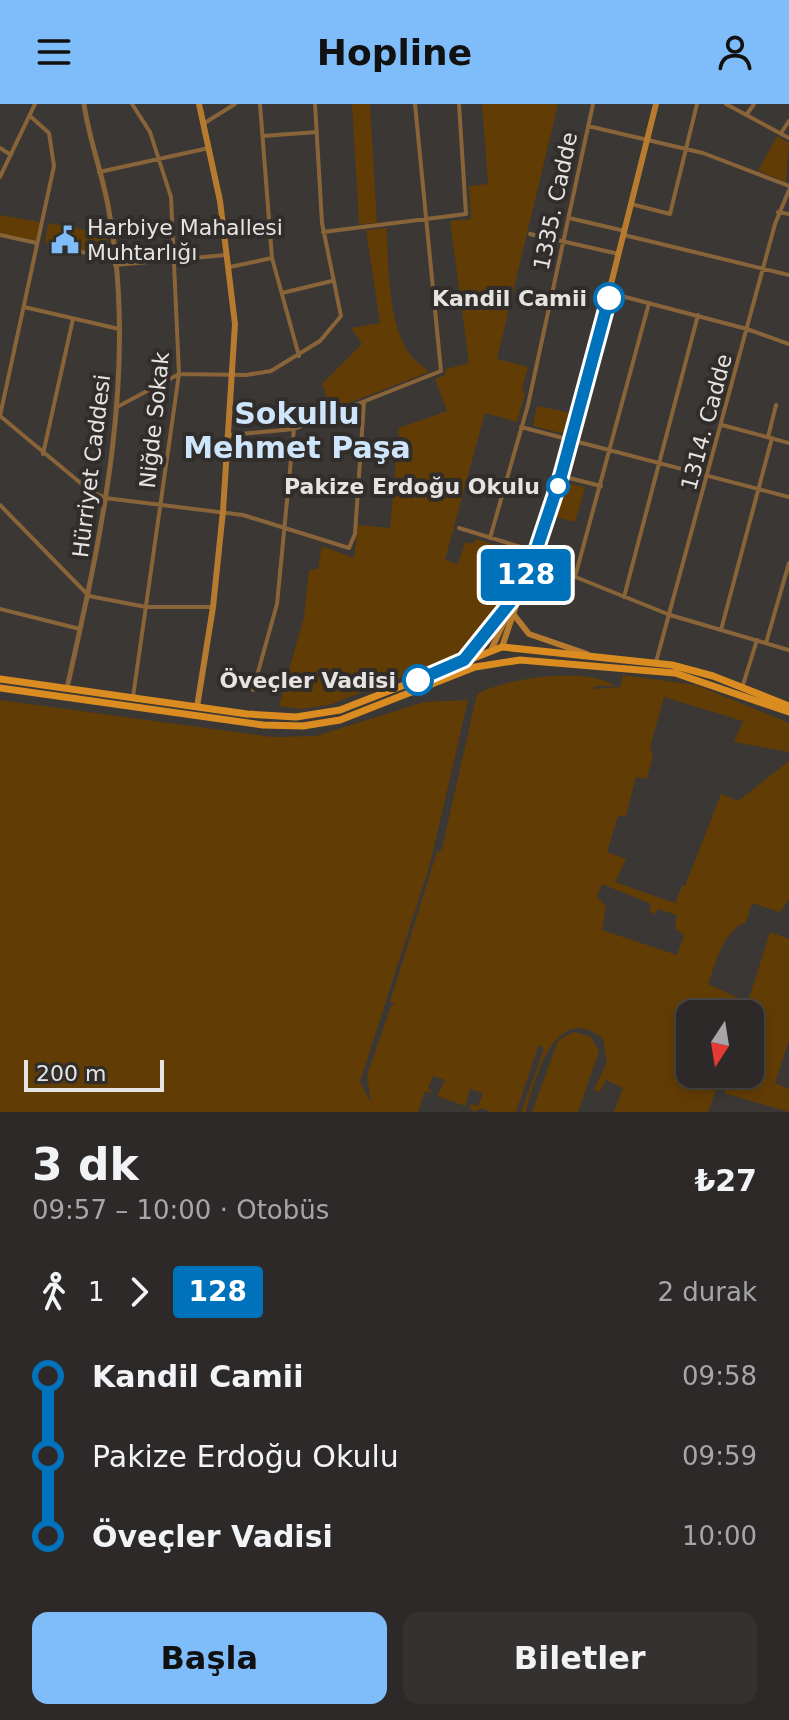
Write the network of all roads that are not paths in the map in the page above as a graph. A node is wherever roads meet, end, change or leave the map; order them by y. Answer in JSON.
{"nodes":[{"id":1,"x":35,"y":104,"type":"edge"},
{"id":2,"x":84,"y":104,"type":"edge"},
{"id":3,"x":132,"y":104,"type":"edge"},
{"id":4,"x":199,"y":104,"type":"edge"},
{"id":5,"x":235,"y":104,"type":"edge"},
{"id":6,"x":260,"y":104,"type":"edge"},
{"id":7,"x":315,"y":104,"type":"edge"},
{"id":8,"x":415,"y":104,"type":"edge"},
{"id":9,"x":459,"y":104,"type":"edge"},
{"id":10,"x":593,"y":104,"type":"edge"},
{"id":11,"x":656,"y":104,"type":"edge"},
{"id":12,"x":697,"y":104,"type":"edge"},
{"id":13,"x":726,"y":104,"type":"edge"},
{"id":14,"x":754,"y":104,"type":"edge"},
{"id":15,"x":747,"y":114,"type":"junction"},
{"id":16,"x":30,"y":116,"type":"junction"},
{"id":17,"x":789,"y":121,"type":"edge"},
{"id":18,"x":203,"y":124,"type":"junction"},
{"id":19,"x":588,"y":126,"type":"junction"},
{"id":20,"x":317,"y":132,"type":"junction"},
{"id":21,"x":781,"y":133,"type":"junction"},
{"id":22,"x":262,"y":136,"type":"junction"},
{"id":23,"x":647,"y":138,"type":"junction"},
{"id":24,"x":789,"y":138,"type":"edge"},
{"id":25,"x":0,"y":148,"type":"edge"},
{"id":26,"x":209,"y":148,"type":"junction"},
{"id":27,"x":686,"y":149,"type":"junction"},
{"id":28,"x":11,"y":155,"type":"junction"},
{"id":29,"x":160,"y":158,"type":"junction"},
{"id":30,"x":99,"y":172,"type":"junction"},
{"id":31,"x":0,"y":177,"type":"edge"},
{"id":32,"x":789,"y":188,"type":"edge"},
{"id":33,"x":631,"y":204,"type":"junction"},
{"id":34,"x":778,"y":212,"type":"junction"},
{"id":35,"x":789,"y":214,"type":"edge"},
{"id":36,"x":569,"y":218,"type":"junction"},
{"id":37,"x":424,"y":220,"type":"junction"},
{"id":38,"x":323,"y":232,"type":"junction"},
{"id":39,"x":625,"y":233,"type":"junction"},
{"id":40,"x":530,"y":234,"type":"dead end"},
{"id":41,"x":0,"y":235,"type":"edge"},
{"id":42,"x":563,"y":242,"type":"junction"},
{"id":43,"x":37,"y":243,"type":"junction"},
{"id":44,"x":61,"y":248,"type":"dead end"},
{"id":45,"x":228,"y":254,"type":"junction"},
{"id":46,"x":619,"y":254,"type":"junction"},
{"id":47,"x":272,"y":258,"type":"junction"},
{"id":48,"x":176,"y":260,"type":"junction"},
{"id":49,"x":114,"y":262,"type":"junction"},
{"id":50,"x":230,"y":267,"type":"junction"},
{"id":51,"x":763,"y":269,"type":"junction"},
{"id":52,"x":789,"y":275,"type":"edge"},
{"id":53,"x":332,"y":281,"type":"junction"},
{"id":54,"x":282,"y":293,"type":"junction"},
{"id":55,"x":610,"y":293,"type":"junction"},
{"id":56,"x":649,"y":303,"type":"junction"},
{"id":57,"x":24,"y":307,"type":"junction"},
{"id":58,"x":698,"y":315,"type":"junction"},
{"id":59,"x":73,"y":319,"type":"junction"},
{"id":60,"x":119,"y":329,"type":"junction"},
{"id":61,"x":747,"y":329,"type":"junction"},
{"id":62,"x":789,"y":344,"type":"edge"},
{"id":63,"x":299,"y":356,"type":"junction"},
{"id":64,"x":179,"y":374,"type":"junction"},
{"id":65,"x":232,"y":375,"type":"junction"},
{"id":66,"x":364,"y":402,"type":"junction"},
{"id":67,"x":776,"y":405,"type":"dead end"},
{"id":68,"x":117,"y":407,"type":"junction"},
{"id":69,"x":0,"y":416,"type":"edge"},
{"id":70,"x":722,"y":425,"type":"junction"},
{"id":71,"x":521,"y":427,"type":"junction"},
{"id":72,"x":294,"y":429,"type":"junction"},
{"id":73,"x":228,"y":435,"type":"junction"},
{"id":74,"x":770,"y":438,"type":"junction"},
{"id":75,"x":572,"y":440,"type":"junction"},
{"id":76,"x":789,"y":443,"type":"edge"},
{"id":77,"x":611,"y":450,"type":"junction"},
{"id":78,"x":43,"y":454,"type":"junction"},
{"id":79,"x":659,"y":462,"type":"junction"},
{"id":80,"x":708,"y":475,"type":"junction"},
{"id":81,"x":561,"y":476,"type":"junction"},
{"id":82,"x":601,"y":486,"type":"junction"},
{"id":83,"x":759,"y":489,"type":"junction"},
{"id":84,"x":789,"y":497,"type":"edge"},
{"id":85,"x":105,"y":498,"type":"junction"},
{"id":86,"x":0,"y":505,"type":"edge"},
{"id":87,"x":161,"y":505,"type":"junction"},
{"id":88,"x":223,"y":511,"type":"junction"},
{"id":89,"x":284,"y":525,"type":"junction"},
{"id":90,"x":459,"y":528,"type":"dead end"},
{"id":91,"x":490,"y":538,"type":"junction"},
{"id":92,"x":536,"y":552,"type":"junction"},
{"id":93,"x":533,"y":560,"type":"junction"},
{"id":94,"x":789,"y":563,"type":"edge"},
{"id":95,"x":575,"y":577,"type":"junction"},
{"id":96,"x":517,"y":594,"type":"junction"},
{"id":97,"x":89,"y":596,"type":"junction"},
{"id":98,"x":624,"y":597,"type":"junction"},
{"id":99,"x":146,"y":607,"type":"junction"},
{"id":100,"x":213,"y":607,"type":"junction"},
{"id":101,"x":0,"y":609,"type":"edge"},
{"id":102,"x":514,"y":615,"type":"junction"},
{"id":103,"x":670,"y":615,"type":"junction"},
{"id":104,"x":80,"y":629,"type":"junction"},
{"id":105,"x":721,"y":630,"type":"junction"},
{"id":106,"x":757,"y":640,"type":"junction"},
{"id":107,"x":766,"y":643,"type":"junction"},
{"id":108,"x":502,"y":647,"type":"junction"},
{"id":109,"x":492,"y":648,"type":"junction"},
{"id":110,"x":789,"y":650,"type":"edge"},
{"id":111,"x":595,"y":656,"type":"junction"},
{"id":112,"x":464,"y":660,"type":"junction"},
{"id":113,"x":503,"y":661,"type":"junction"},
{"id":114,"x":492,"y":662,"type":"junction"},
{"id":115,"x":656,"y":662,"type":"junction"},
{"id":116,"x":0,"y":679,"type":"edge"},
{"id":117,"x":0,"y":688,"type":"edge"},
{"id":118,"x":67,"y":688,"type":"junction"},
{"id":119,"x":742,"y":688,"type":"junction"},
{"id":120,"x":253,"y":690,"type":"dead end"},
{"id":121,"x":133,"y":698,"type":"junction"},
{"id":122,"x":771,"y":703,"type":"junction"},
{"id":123,"x":789,"y":710,"type":"edge"},
{"id":124,"x":196,"y":711,"type":"junction"}],
"edges":[{"from":1,"to":16,"type":"street"},
{"from":2,"to":30,"type":"street","name":"Hürriyet Caddesi"},
{"from":3,"to":29,"type":"street","name":"Niğde Sokak"},
{"from":4,"to":18,"type":"main road"},
{"from":5,"to":18,"type":"street"},
{"from":6,"to":22,"type":"street"},
{"from":7,"to":20,"type":"street"},
{"from":8,"to":37,"type":"street"},
{"from":9,"to":37,"type":"street"},
{"from":10,"to":19,"type":"street","name":"1335. Cadde"},
{"from":11,"to":23,"type":"main road"},
{"from":12,"to":27,"type":"street"},
{"from":13,"to":15,"type":"street"},
{"from":14,"to":15,"type":"street"},
{"from":15,"to":21,"type":"street"},
{"from":16,"to":28,"type":"street"},
{"from":16,"to":43,"type":"street"},
{"from":17,"to":21,"type":"street"},
{"from":18,"to":26,"type":"main road"},
{"from":19,"to":23,"type":"street"},
{"from":19,"to":36,"type":"street","name":"1335. Cadde"},
{"from":20,"to":22,"type":"street"},
{"from":20,"to":38,"type":"street"},
{"from":21,"to":24,"type":"street"},
{"from":22,"to":47,"type":"street"},
{"from":23,"to":27,"type":"street"},
{"from":23,"to":33,"type":"main road"},
{"from":25,"to":28,"type":"street"},
{"from":26,"to":29,"type":"street"},
{"from":26,"to":45,"type":"main road"},
{"from":27,"to":32,"type":"street"},
{"from":27,"to":33,"type":"street"},
{"from":28,"to":31,"type":"street"},
{"from":29,"to":30,"type":"street"},
{"from":29,"to":48,"type":"street","name":"Niğde Sokak"},
{"from":30,"to":49,"type":"street","name":"Hürriyet Caddesi"},
{"from":32,"to":34,"type":"street","name":"1314. Cadde"},
{"from":33,"to":39,"type":"main road"},
{"from":34,"to":35,"type":"street"},
{"from":34,"to":51,"type":"street","name":"1314. Cadde"},
{"from":36,"to":39,"type":"street"},
{"from":36,"to":42,"type":"street","name":"1335. Cadde"},
{"from":37,"to":38,"type":"street"},
{"from":37,"to":66,"type":"street"},
{"from":38,"to":53,"type":"street"},
{"from":39,"to":46,"type":"main road"},
{"from":39,"to":51,"type":"street"},
{"from":40,"to":42,"type":"street"},
{"from":41,"to":43,"type":"street"},
{"from":42,"to":46,"type":"street"},
{"from":42,"to":71,"type":"street","name":"1335. Cadde"},
{"from":43,"to":57,"type":"street"},
{"from":44,"to":49,"type":"street"},
{"from":45,"to":48,"type":"street"},
{"from":45,"to":50,"type":"main road"},
{"from":46,"to":55,"type":"main road"},
{"from":47,"to":50,"type":"street"},
{"from":47,"to":54,"type":"street"},
{"from":48,"to":49,"type":"street"},
{"from":48,"to":64,"type":"street","name":"Niğde Sokak"},
{"from":49,"to":60,"type":"street","name":"Hürriyet Caddesi"},
{"from":50,"to":65,"type":"main road"},
{"from":51,"to":52,"type":"street"},
{"from":51,"to":61,"type":"street","name":"1314. Cadde"},
{"from":53,"to":54,"type":"street"},
{"from":53,"to":63,"type":"street"},
{"from":54,"to":63,"type":"street"},
{"from":55,"to":56,"type":"street"},
{"from":55,"to":75,"type":"main road"},
{"from":56,"to":58,"type":"street"},
{"from":56,"to":77,"type":"street"},
{"from":57,"to":59,"type":"street"},
{"from":57,"to":69,"type":"street"},
{"from":58,"to":61,"type":"street"},
{"from":58,"to":79,"type":"street"},
{"from":59,"to":60,"type":"street"},
{"from":59,"to":78,"type":"street"},
{"from":60,"to":68,"type":"street","name":"Hürriyet Caddesi"},
{"from":61,"to":62,"type":"street"},
{"from":61,"to":70,"type":"street","name":"1314. Cadde"},
{"from":63,"to":65,"type":"street"},
{"from":64,"to":65,"type":"street"},
{"from":64,"to":68,"type":"street"},
{"from":64,"to":87,"type":"street","name":"Niğde Sokak"},
{"from":65,"to":73,"type":"main road"},
{"from":66,"to":72,"type":"street"},
{"from":66,"to":89,"type":"street"},
{"from":67,"to":74,"type":"street"},
{"from":68,"to":85,"type":"street","name":"Hürriyet Caddesi"},
{"from":69,"to":78,"type":"street"},
{"from":70,"to":74,"type":"street"},
{"from":70,"to":80,"type":"street","name":"1314. Cadde"},
{"from":71,"to":75,"type":"street"},
{"from":71,"to":91,"type":"street","name":"1335. Cadde"},
{"from":72,"to":73,"type":"street"},
{"from":72,"to":89,"type":"street"},
{"from":73,"to":88,"type":"main road"},
{"from":74,"to":76,"type":"street"},
{"from":74,"to":83,"type":"street"},
{"from":75,"to":77,"type":"street"},
{"from":75,"to":81,"type":"main road"},
{"from":77,"to":79,"type":"street"},
{"from":77,"to":82,"type":"street"},
{"from":78,"to":85,"type":"street"},
{"from":79,"to":80,"type":"street"},
{"from":79,"to":98,"type":"street"},
{"from":80,"to":83,"type":"street"},
{"from":80,"to":103,"type":"street","name":"1314. Cadde"},
{"from":81,"to":82,"type":"street"},
{"from":81,"to":92,"type":"main road"},
{"from":82,"to":95,"type":"street"},
{"from":83,"to":84,"type":"street"},
{"from":83,"to":105,"type":"street"},
{"from":85,"to":87,"type":"street"},
{"from":85,"to":97,"type":"street","name":"Hürriyet Caddesi"},
{"from":86,"to":97,"type":"street"},
{"from":87,"to":88,"type":"street"},
{"from":87,"to":99,"type":"street","name":"Niğde Sokak"},
{"from":88,"to":89,"type":"street"},
{"from":88,"to":100,"type":"main road"},
{"from":89,"to":120,"type":"street"},
{"from":90,"to":91,"type":"street"},
{"from":91,"to":92,"type":"street"},
{"from":92,"to":93,"type":"main road"},
{"from":93,"to":95,"type":"street"},
{"from":93,"to":96,"type":"main road"},
{"from":93,"to":102,"type":"main road"},
{"from":94,"to":107,"type":"street"},
{"from":95,"to":98,"type":"street"},
{"from":96,"to":109,"type":"main road"},
{"from":96,"to":112,"type":"main road"},
{"from":97,"to":99,"type":"street"},
{"from":97,"to":104,"type":"street","name":"Hürriyet Caddesi"},
{"from":98,"to":103,"type":"street"},
{"from":99,"to":100,"type":"street"},
{"from":99,"to":121,"type":"street","name":"Niğde Sokak"},
{"from":100,"to":124,"type":"main road"},
{"from":101,"to":104,"type":"street"},
{"from":102,"to":108,"type":"main road"},
{"from":102,"to":111,"type":"main road"},
{"from":103,"to":105,"type":"street"},
{"from":103,"to":115,"type":"street","name":"1314. Cadde"},
{"from":104,"to":118,"type":"street","name":"Hürriyet Caddesi"},
{"from":105,"to":106,"type":"street"},
{"from":106,"to":107,"type":"street"},
{"from":106,"to":119,"type":"street"},
{"from":107,"to":110,"type":"street"},
{"from":108,"to":109,"type":"main road"},
{"from":108,"to":111,"type":"main road"},
{"from":108,"to":113,"type":"main road"},
{"from":109,"to":112,"type":"main road"},
{"from":109,"to":114,"type":"main road"},
{"from":111,"to":115,"type":"main road"},
{"from":112,"to":124,"type":"main road"},
{"from":113,"to":114,"type":"main road"},
{"from":113,"to":122,"type":"main road"},
{"from":114,"to":124,"type":"main road"},
{"from":115,"to":119,"type":"main road"},
{"from":116,"to":118,"type":"main road"},
{"from":117,"to":124,"type":"main road"},
{"from":118,"to":121,"type":"main road"},
{"from":119,"to":122,"type":"main road"},
{"from":121,"to":124,"type":"main road"},
{"from":122,"to":123,"type":"main road"}]}
